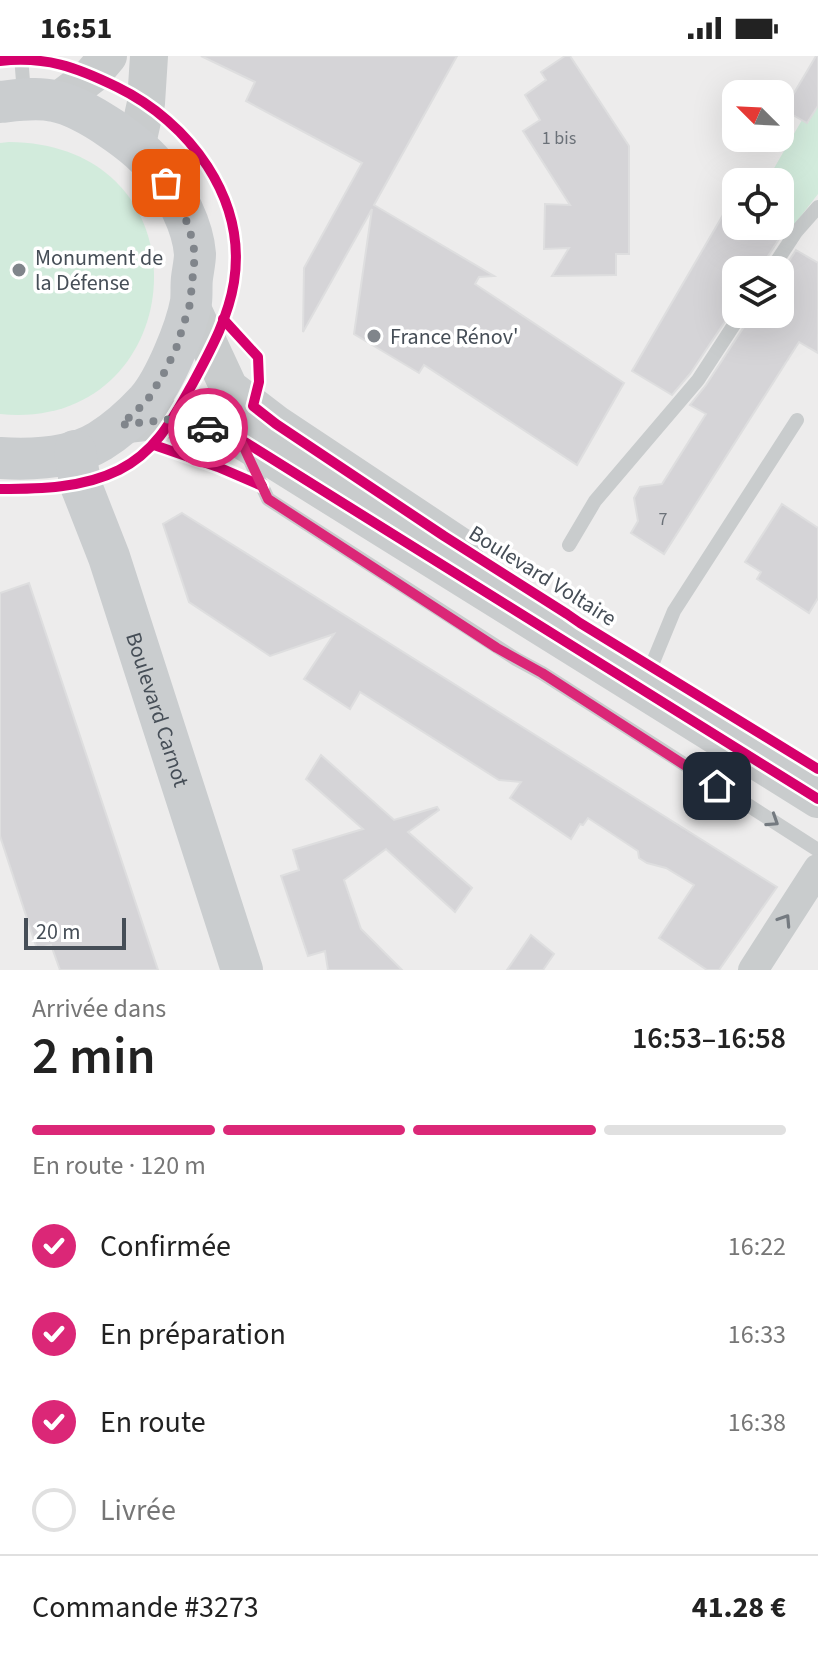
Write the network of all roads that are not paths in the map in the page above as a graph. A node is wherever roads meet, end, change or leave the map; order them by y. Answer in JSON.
{"nodes":[{"id":1,"x":21,"y":56,"type":"edge"},
{"id":2,"x":108,"y":56,"type":"edge"},
{"id":3,"x":149,"y":56,"type":"edge"},
{"id":4,"x":27,"y":101,"type":"edge"},
{"id":5,"x":136,"y":148,"type":"junction"},
{"id":6,"x":818,"y":207,"type":"edge"},
{"id":7,"x":780,"y":256,"type":"edge"},
{"id":8,"x":190,"y":304,"type":"junction"},
{"id":9,"x":732,"y":328,"type":"edge"},
{"id":10,"x":797,"y":420,"type":"dead end"},
{"id":11,"x":121,"y":425,"type":"junction"},
{"id":12,"x":240,"y":439,"type":"junction"},
{"id":13,"x":75,"y":451,"type":"junction"},
{"id":14,"x":0,"y":458,"type":"edge"},
{"id":15,"x":569,"y":545,"type":"dead end"},
{"id":16,"x":651,"y":667,"type":"junction"},
{"id":17,"x":818,"y":769,"type":"edge"},
{"id":18,"x":818,"y":799,"type":"edge"},
{"id":19,"x":818,"y":850,"type":"edge"},
{"id":20,"x":818,"y":869,"type":"edge"},
{"id":21,"x":242,"y":970,"type":"edge"},
{"id":22,"x":753,"y":970,"type":"edge"}],
"edges":[{"from":1,"to":4,"type":"lane"},
{"from":2,"to":4,"type":"street"},
{"from":3,"to":5,"type":"street"},
{"from":4,"to":5,"type":"main road"},
{"from":5,"to":8,"type":"main road"},
{"from":6,"to":7,"type":"lane"},
{"from":8,"to":11,"type":"main road"},
{"from":8,"to":16,"type":"street","name":"Boulevard Voltaire"},
{"from":9,"to":15,"type":"lane"},
{"from":10,"to":16,"type":"lane"},
{"from":11,"to":12,"type":"street","name":"Boulevard Voltaire"},
{"from":11,"to":13,"type":"main road"},
{"from":12,"to":18,"type":"street","name":"Boulevard Voltaire"},
{"from":12,"to":19,"type":"lane","one_way":true},
{"from":13,"to":14,"type":"main road"},
{"from":13,"to":21,"type":"main road","name":"Boulevard Carnot"},
{"from":16,"to":17,"type":"street","name":"Boulevard Voltaire"},
{"from":22,"to":20,"type":"street","one_way":true}]}
